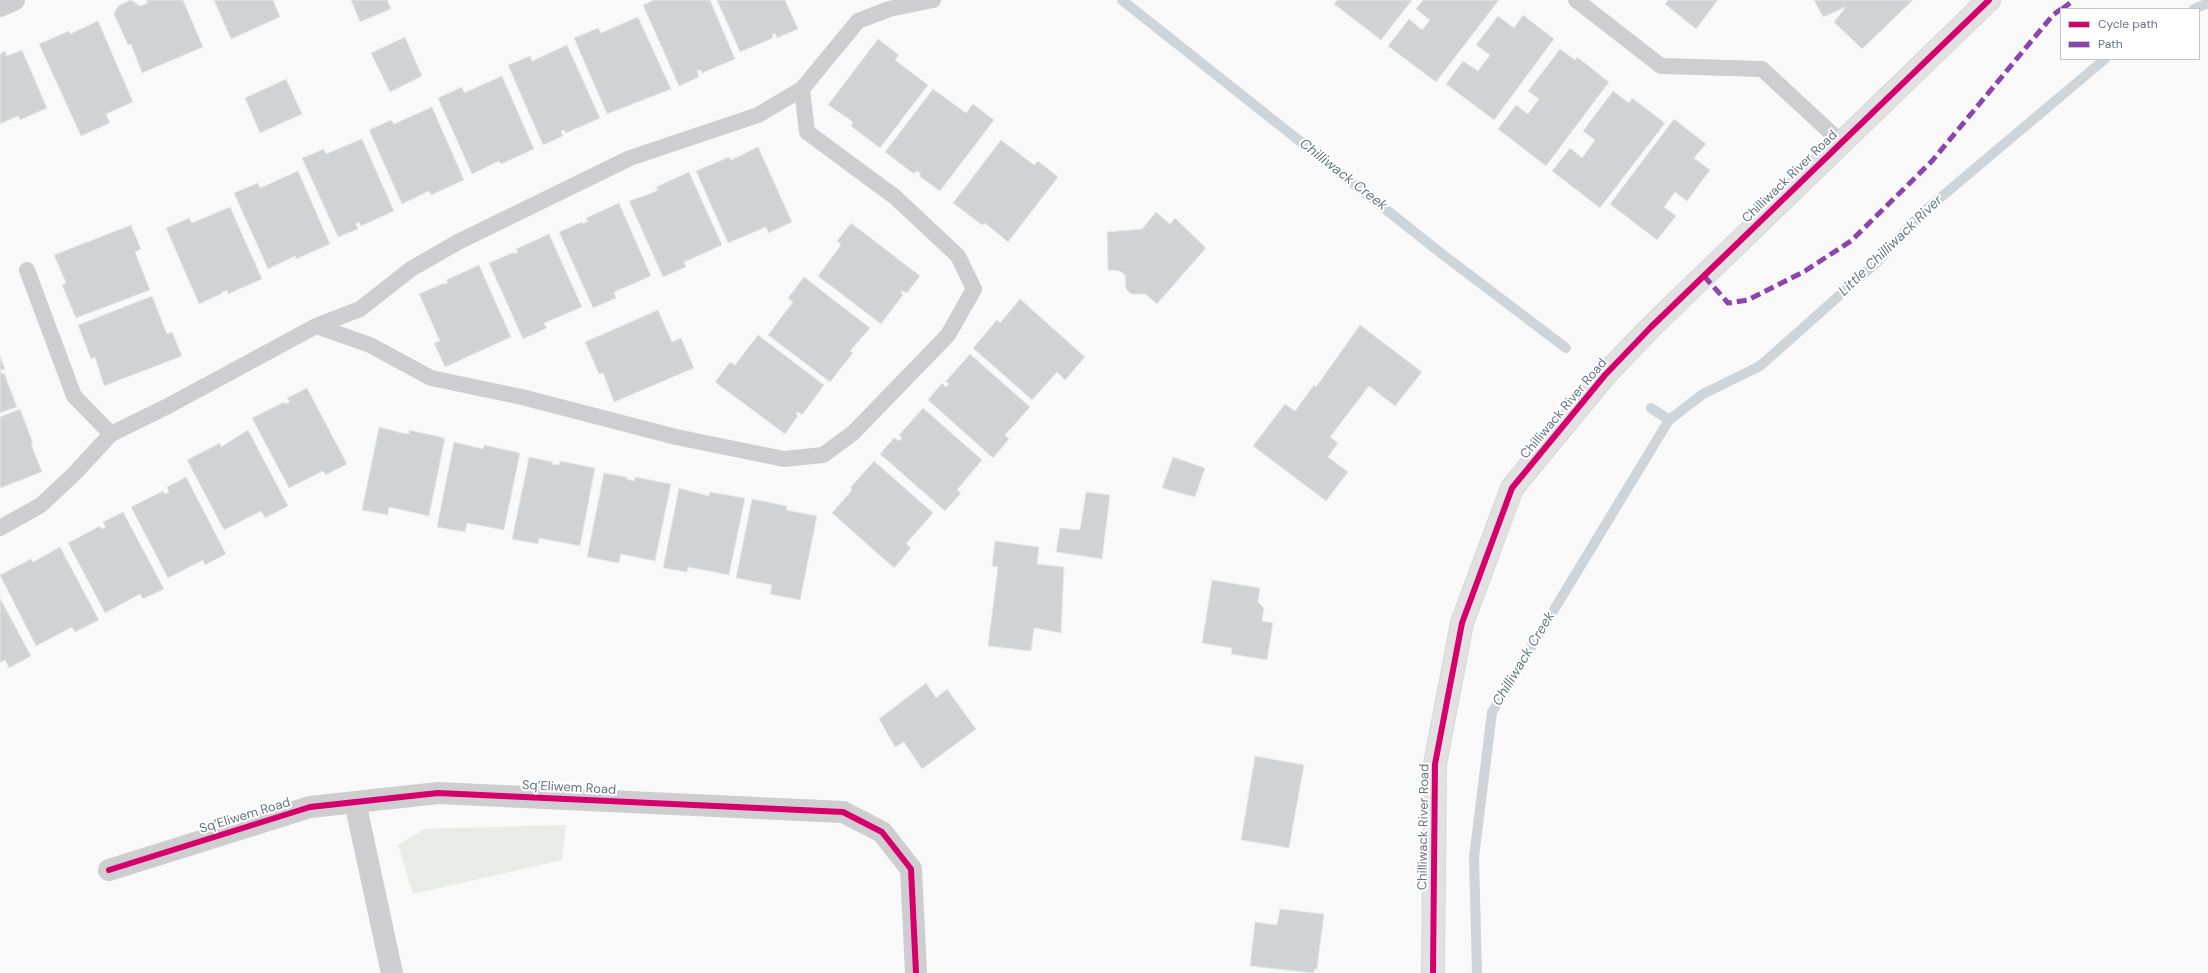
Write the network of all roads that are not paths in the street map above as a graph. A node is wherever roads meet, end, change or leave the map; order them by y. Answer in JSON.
{"nodes":[{"id":1,"x":14,"y":0,"type":"edge"},
{"id":2,"x":933,"y":0,"type":"edge"},
{"id":3,"x":1576,"y":0,"type":"edge"},
{"id":4,"x":1989,"y":0,"type":"edge"},
{"id":5,"x":0,"y":6,"type":"edge"},
{"id":6,"x":802,"y":89,"type":"junction"},
{"id":7,"x":1842,"y":143,"type":"junction"},
{"id":8,"x":27,"y":270,"type":"dead end"},
{"id":9,"x":316,"y":326,"type":"junction"},
{"id":10,"x":111,"y":434,"type":"junction"},
{"id":11,"x":0,"y":528,"type":"edge"},
{"id":12,"x":355,"y":802,"type":"junction"},
{"id":13,"x":109,"y":870,"type":"dead end"},
{"id":14,"x":392,"y":973,"type":"edge"},
{"id":15,"x":916,"y":973,"type":"edge"},
{"id":16,"x":1433,"y":973,"type":"edge"}],
"edges":[{"from":1,"to":5,"type":"street"},
{"from":2,"to":6,"type":"lane"},
{"from":3,"to":7,"type":"lane"},
{"from":4,"to":7,"type":"main road","name":"Chilliwack River Road"},
{"from":6,"to":9,"type":"lane"},
{"from":6,"to":9,"type":"lane"},
{"from":7,"to":16,"type":"main road","name":"Chilliwack River Road"},
{"from":8,"to":10,"type":"lane"},
{"from":9,"to":10,"type":"lane"},
{"from":10,"to":11,"type":"lane"},
{"from":12,"to":13,"type":"street","name":"Sq’Eliwem Road"},
{"from":12,"to":14,"type":"street"},
{"from":12,"to":15,"type":"street","name":"Sq’Eliwem Road"}]}
